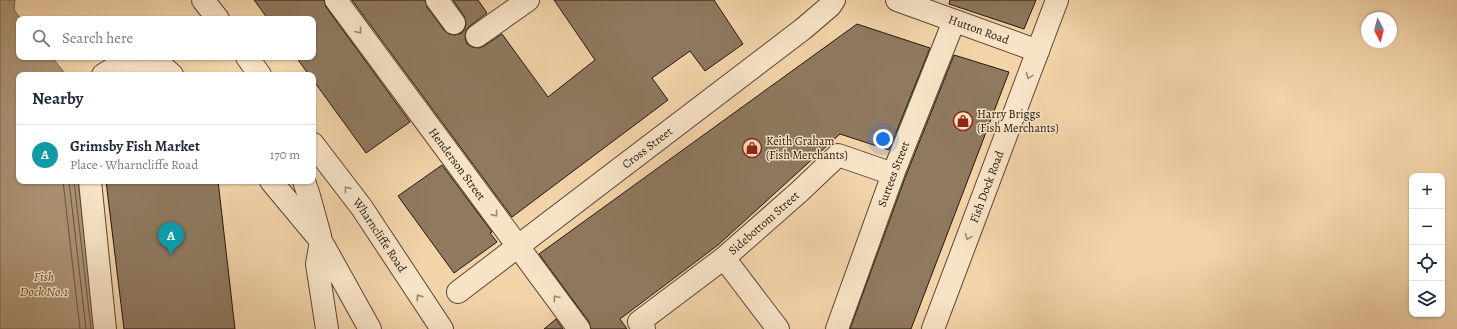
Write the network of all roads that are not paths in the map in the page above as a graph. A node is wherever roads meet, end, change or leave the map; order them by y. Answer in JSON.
{"nodes":[{"id":1,"x":203,"y":0,"type":"edge"},
{"id":2,"x":336,"y":0,"type":"edge"},
{"id":3,"x":437,"y":0,"type":"edge"},
{"id":4,"x":528,"y":0,"type":"edge"},
{"id":5,"x":834,"y":0,"type":"edge"},
{"id":6,"x":897,"y":0,"type":"edge"},
{"id":7,"x":1058,"y":0,"type":"edge"},
{"id":8,"x":216,"y":16,"type":"edge"},
{"id":9,"x":954,"y":21,"type":"junction"},
{"id":10,"x":454,"y":23,"type":"dead end"},
{"id":11,"x":477,"y":36,"type":"dead end"},
{"id":12,"x":1038,"y":50,"type":"junction"},
{"id":13,"x":249,"y":60,"type":"edge"},
{"id":14,"x":108,"y":72,"type":"edge"},
{"id":15,"x":169,"y":72,"type":"edge"},
{"id":16,"x":258,"y":72,"type":"edge"},
{"id":17,"x":316,"y":148,"type":"edge"},
{"id":18,"x":893,"y":174,"type":"junction"},
{"id":19,"x":90,"y":184,"type":"edge"},
{"id":20,"x":274,"y":184,"type":"edge"},
{"id":21,"x":305,"y":184,"type":"edge"},
{"id":22,"x":321,"y":241,"type":"junction"},
{"id":23,"x":518,"y":246,"type":"junction"},
{"id":24,"x":724,"y":258,"type":"junction"},
{"id":25,"x":458,"y":292,"type":"dead end"},
{"id":26,"x":641,"y":325,"type":"edge"},
{"id":27,"x":105,"y":329,"type":"edge"},
{"id":28,"x":327,"y":329,"type":"edge"},
{"id":29,"x":370,"y":329,"type":"edge"},
{"id":30,"x":442,"y":329,"type":"edge"},
{"id":31,"x":579,"y":329,"type":"edge"},
{"id":32,"x":778,"y":329,"type":"edge"},
{"id":33,"x":837,"y":329,"type":"edge"},
{"id":34,"x":934,"y":329,"type":"edge"}],
"edges":[{"from":1,"to":8,"type":"street"},
{"from":2,"to":23,"type":"street","name":"Henderson Street","one_way":true},
{"from":3,"to":10,"type":"street"},
{"from":4,"to":11,"type":"street"},
{"from":5,"to":23,"type":"street","name":"Cross Street"},
{"from":6,"to":9,"type":"street","name":"Hutton Road"},
{"from":7,"to":12,"type":"street","name":"Fish Dock Road"},
{"from":9,"to":12,"type":"street","name":"Hutton Road"},
{"from":9,"to":18,"type":"street","name":"Surtees Street"},
{"from":12,"to":34,"type":"street","name":"Fish Dock Road","one_way":true},
{"from":13,"to":16,"type":"street"},
{"from":14,"to":15,"type":"street"},
{"from":30,"to":17,"type":"street","name":"Wharncliffe Road","one_way":true},
{"from":18,"to":24,"type":"street","name":"Sidebottom Street"},
{"from":18,"to":33,"type":"street","name":"Surtees Street"},
{"from":19,"to":27,"type":"street"},
{"from":20,"to":22,"type":"street"},
{"from":21,"to":22,"type":"street"},
{"from":22,"to":28,"type":"street"},
{"from":22,"to":29,"type":"street"},
{"from":23,"to":25,"type":"street","name":"Cross Street"},
{"from":31,"to":23,"type":"street","name":"Henderson Street","one_way":true},
{"from":24,"to":26,"type":"street","name":"Sidebottom Street"},
{"from":24,"to":32,"type":"street"}]}
